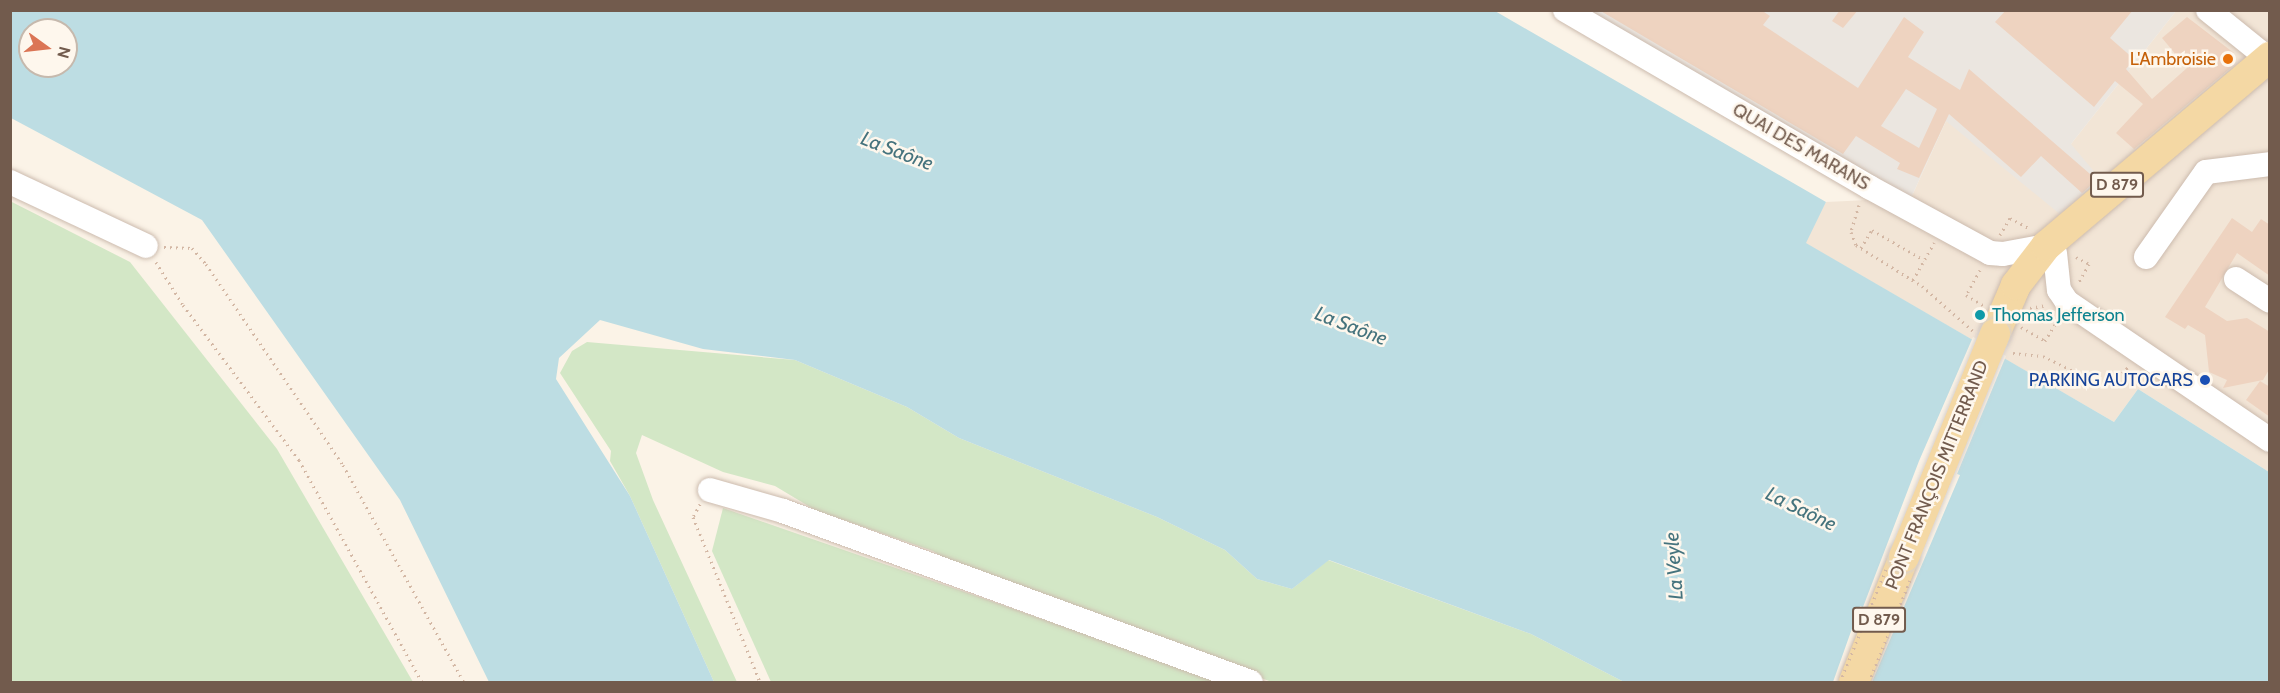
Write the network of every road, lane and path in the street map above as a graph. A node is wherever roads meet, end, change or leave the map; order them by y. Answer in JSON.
{"nodes":[{"id":1,"x":1565,"y":10,"type":"edge"},
{"id":2,"x":2208,"y":10,"type":"edge"},
{"id":3,"x":2269,"y":63,"type":"edge"},
{"id":4,"x":2270,"y":164,"type":"edge"},
{"id":5,"x":10,"y":182,"type":"edge"},
{"id":6,"x":1861,"y":202,"type":"dead end"},
{"id":7,"x":146,"y":246,"type":"junction"},
{"id":8,"x":1861,"y":248,"type":"junction"},
{"id":9,"x":2050,"y":250,"type":"junction"},
{"id":10,"x":2146,"y":257,"type":"dead end"},
{"id":11,"x":1983,"y":265,"type":"dead end"},
{"id":12,"x":2236,"y":279,"type":"dead end"},
{"id":13,"x":1913,"y":280,"type":"junction"},
{"id":14,"x":2270,"y":301,"type":"edge"},
{"id":15,"x":2055,"y":308,"type":"dead end"},
{"id":16,"x":2062,"y":311,"type":"dead end"},
{"id":17,"x":2021,"y":315,"type":"dead end"},
{"id":18,"x":1997,"y":330,"type":"junction"},
{"id":19,"x":2133,"y":361,"type":"dead end"},
{"id":20,"x":2270,"y":440,"type":"edge"},
{"id":21,"x":710,"y":490,"type":"joint"},
{"id":22,"x":422,"y":682,"type":"edge"},
{"id":23,"x":464,"y":682,"type":"edge"},
{"id":24,"x":760,"y":682,"type":"edge"},
{"id":25,"x":1251,"y":682,"type":"edge"},
{"id":26,"x":1854,"y":682,"type":"edge"}],
"edges":[{"from":1,"to":9,"type":"street","name":"QUAI DES MARANS"},
{"from":2,"to":3,"type":"street"},
{"from":3,"to":9,"type":"main road","number":"D 879"},
{"from":4,"to":10,"type":"street"},
{"from":5,"to":7,"type":"street"},
{"from":6,"to":8,"type":"path"},
{"from":7,"to":22,"type":"path"},
{"from":7,"to":23,"type":"path"},
{"from":8,"to":13,"type":"path"},
{"from":8,"to":13,"type":"path"},
{"from":9,"to":18,"type":"main road","number":"D 879"},
{"from":9,"to":20,"type":"street"},
{"from":11,"to":18,"type":"path"},
{"from":12,"to":14,"type":"street"},
{"from":13,"to":18,"type":"path"},
{"from":15,"to":17,"type":"path"},
{"from":16,"to":18,"type":"path"},
{"from":18,"to":19,"type":"path"},
{"from":18,"to":26,"type":"main road","name":"PONT FRANÇOIS MITTERRAND","number":"D 879","bridge":true},
{"from":21,"to":24,"type":"path"},
{"from":21,"to":25,"type":"street"}]}
